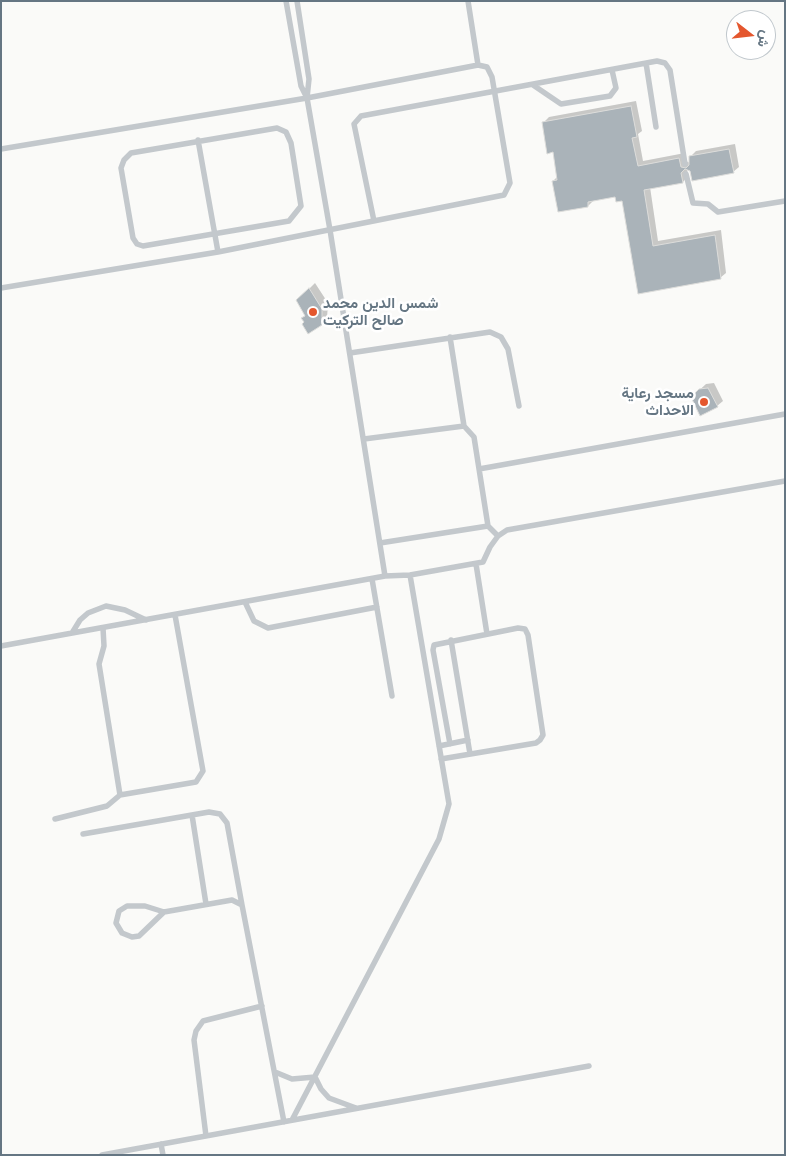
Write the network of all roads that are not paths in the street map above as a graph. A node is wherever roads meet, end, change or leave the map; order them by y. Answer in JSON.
{"nodes":[{"id":1,"x":286,"y":1,"type":"edge"},
{"id":2,"x":297,"y":1,"type":"edge"},
{"id":3,"x":468,"y":1,"type":"edge"},
{"id":4,"x":646,"y":63,"type":"junction"},
{"id":5,"x":478,"y":65,"type":"junction"},
{"id":6,"x":612,"y":70,"type":"junction"},
{"id":7,"x":532,"y":85,"type":"junction"},
{"id":8,"x":494,"y":92,"type":"junction"},
{"id":9,"x":307,"y":98,"type":"junction"},
{"id":10,"x":656,"y":127,"type":"dead end"},
{"id":11,"x":198,"y":140,"type":"junction"},
{"id":12,"x":1,"y":149,"type":"edge"},
{"id":13,"x":685,"y":164,"type":"dead end"},
{"id":14,"x":686,"y":174,"type":"dead end"},
{"id":15,"x":785,"y":201,"type":"edge"},
{"id":16,"x":374,"y":221,"type":"junction"},
{"id":17,"x":330,"y":230,"type":"junction"},
{"id":18,"x":215,"y":234,"type":"junction"},
{"id":19,"x":218,"y":252,"type":"junction"},
{"id":20,"x":1,"y":288,"type":"edge"},
{"id":21,"x":450,"y":337,"type":"junction"},
{"id":22,"x":350,"y":353,"type":"junction"},
{"id":23,"x":519,"y":406,"type":"dead end"},
{"id":24,"x":785,"y":414,"type":"edge"},
{"id":25,"x":464,"y":426,"type":"junction"},
{"id":26,"x":364,"y":439,"type":"junction"},
{"id":27,"x":479,"y":470,"type":"junction"},
{"id":28,"x":785,"y":481,"type":"edge"},
{"id":29,"x":488,"y":526,"type":"junction"},
{"id":30,"x":498,"y":536,"type":"junction"},
{"id":31,"x":380,"y":543,"type":"junction"},
{"id":32,"x":476,"y":564,"type":"junction"},
{"id":33,"x":410,"y":575,"type":"junction"},
{"id":34,"x":385,"y":576,"type":"junction"},
{"id":35,"x":372,"y":579,"type":"junction"},
{"id":36,"x":245,"y":602,"type":"junction"},
{"id":37,"x":377,"y":607,"type":"junction"},
{"id":38,"x":175,"y":615,"type":"junction"},
{"id":39,"x":146,"y":620,"type":"junction"},
{"id":40,"x":103,"y":628,"type":"junction"},
{"id":41,"x":72,"y":633,"type":"junction"},
{"id":42,"x":487,"y":634,"type":"junction"},
{"id":43,"x":451,"y":640,"type":"junction"},
{"id":44,"x":1,"y":646,"type":"edge"},
{"id":45,"x":392,"y":696,"type":"dead end"},
{"id":46,"x":468,"y":740,"type":"junction"},
{"id":47,"x":450,"y":744,"type":"junction"},
{"id":48,"x":439,"y":746,"type":"junction"},
{"id":49,"x":470,"y":754,"type":"junction"},
{"id":50,"x":441,"y":759,"type":"junction"},
{"id":51,"x":120,"y":795,"type":"junction"},
{"id":52,"x":192,"y":815,"type":"junction"},
{"id":53,"x":56,"y":819,"type":"dead end"},
{"id":54,"x":83,"y":834,"type":"dead end"},
{"id":55,"x":206,"y":904,"type":"junction"},
{"id":56,"x":242,"y":905,"type":"junction"},
{"id":57,"x":164,"y":912,"type":"junction"},
{"id":58,"x":262,"y":1006,"type":"junction"},
{"id":59,"x":589,"y":1066,"type":"dead end"},
{"id":60,"x":275,"y":1072,"type":"junction"},
{"id":61,"x":315,"y":1077,"type":"junction"},
{"id":62,"x":358,"y":1108,"type":"junction"},
{"id":63,"x":292,"y":1120,"type":"junction"},
{"id":64,"x":284,"y":1122,"type":"junction"},
{"id":65,"x":206,"y":1136,"type":"junction"},
{"id":66,"x":161,"y":1144,"type":"junction"},
{"id":67,"x":102,"y":1155,"type":"edge"},
{"id":68,"x":163,"y":1155,"type":"edge"}],
"edges":[{"from":1,"to":9,"type":"lane"},
{"from":2,"to":9,"type":"lane"},
{"from":3,"to":5,"type":"lane"},
{"from":4,"to":6,"type":"lane"},
{"from":4,"to":10,"type":"lane"},
{"from":4,"to":13,"type":"lane"},
{"from":5,"to":8,"type":"lane"},
{"from":5,"to":9,"type":"lane"},
{"from":6,"to":7,"type":"lane"},
{"from":6,"to":7,"type":"lane"},
{"from":7,"to":8,"type":"lane"},
{"from":8,"to":16,"type":"lane"},
{"from":8,"to":16,"type":"lane"},
{"from":9,"to":12,"type":"lane"},
{"from":9,"to":17,"type":"lane"},
{"from":11,"to":18,"type":"lane"},
{"from":11,"to":18,"type":"lane"},
{"from":11,"to":18,"type":"lane"},
{"from":14,"to":15,"type":"lane"},
{"from":16,"to":17,"type":"lane"},
{"from":17,"to":19,"type":"lane"},
{"from":17,"to":22,"type":"lane"},
{"from":18,"to":19,"type":"lane"},
{"from":19,"to":20,"type":"lane"},
{"from":21,"to":22,"type":"lane"},
{"from":21,"to":23,"type":"lane"},
{"from":21,"to":25,"type":"lane"},
{"from":22,"to":26,"type":"lane"},
{"from":24,"to":27,"type":"lane"},
{"from":25,"to":26,"type":"lane"},
{"from":25,"to":27,"type":"lane"},
{"from":26,"to":31,"type":"lane"},
{"from":27,"to":29,"type":"lane"},
{"from":28,"to":30,"type":"lane"},
{"from":29,"to":30,"type":"lane"},
{"from":29,"to":31,"type":"lane"},
{"from":30,"to":32,"type":"lane"},
{"from":31,"to":34,"type":"lane"},
{"from":32,"to":33,"type":"lane"},
{"from":32,"to":42,"type":"lane"},
{"from":33,"to":34,"type":"lane"},
{"from":33,"to":48,"type":"lane"},
{"from":34,"to":35,"type":"lane"},
{"from":35,"to":36,"type":"lane"},
{"from":35,"to":37,"type":"lane"},
{"from":36,"to":37,"type":"lane"},
{"from":36,"to":38,"type":"lane"},
{"from":37,"to":45,"type":"lane"},
{"from":38,"to":39,"type":"lane"},
{"from":38,"to":51,"type":"lane"},
{"from":39,"to":40,"type":"lane"},
{"from":39,"to":41,"type":"lane"},
{"from":40,"to":41,"type":"lane"},
{"from":40,"to":51,"type":"lane"},
{"from":41,"to":44,"type":"lane"},
{"from":42,"to":43,"type":"lane"},
{"from":42,"to":49,"type":"lane"},
{"from":43,"to":46,"type":"lane"},
{"from":43,"to":47,"type":"lane"},
{"from":46,"to":47,"type":"lane"},
{"from":46,"to":49,"type":"lane"},
{"from":47,"to":48,"type":"lane"},
{"from":48,"to":50,"type":"lane"},
{"from":49,"to":50,"type":"lane"},
{"from":50,"to":61,"type":"lane"},
{"from":51,"to":53,"type":"lane"},
{"from":52,"to":54,"type":"lane"},
{"from":52,"to":55,"type":"lane"},
{"from":52,"to":56,"type":"lane"},
{"from":55,"to":56,"type":"lane"},
{"from":55,"to":57,"type":"lane"},
{"from":56,"to":58,"type":"lane"},
{"from":57,"to":57,"type":"lane"},
{"from":58,"to":60,"type":"lane"},
{"from":58,"to":65,"type":"lane"},
{"from":59,"to":62,"type":"lane"},
{"from":60,"to":61,"type":"lane"},
{"from":60,"to":64,"type":"lane"},
{"from":61,"to":62,"type":"lane"},
{"from":61,"to":63,"type":"lane"},
{"from":62,"to":63,"type":"lane"},
{"from":63,"to":64,"type":"lane"},
{"from":64,"to":65,"type":"lane"},
{"from":65,"to":66,"type":"lane"},
{"from":66,"to":67,"type":"lane"},
{"from":66,"to":68,"type":"lane"}]}
